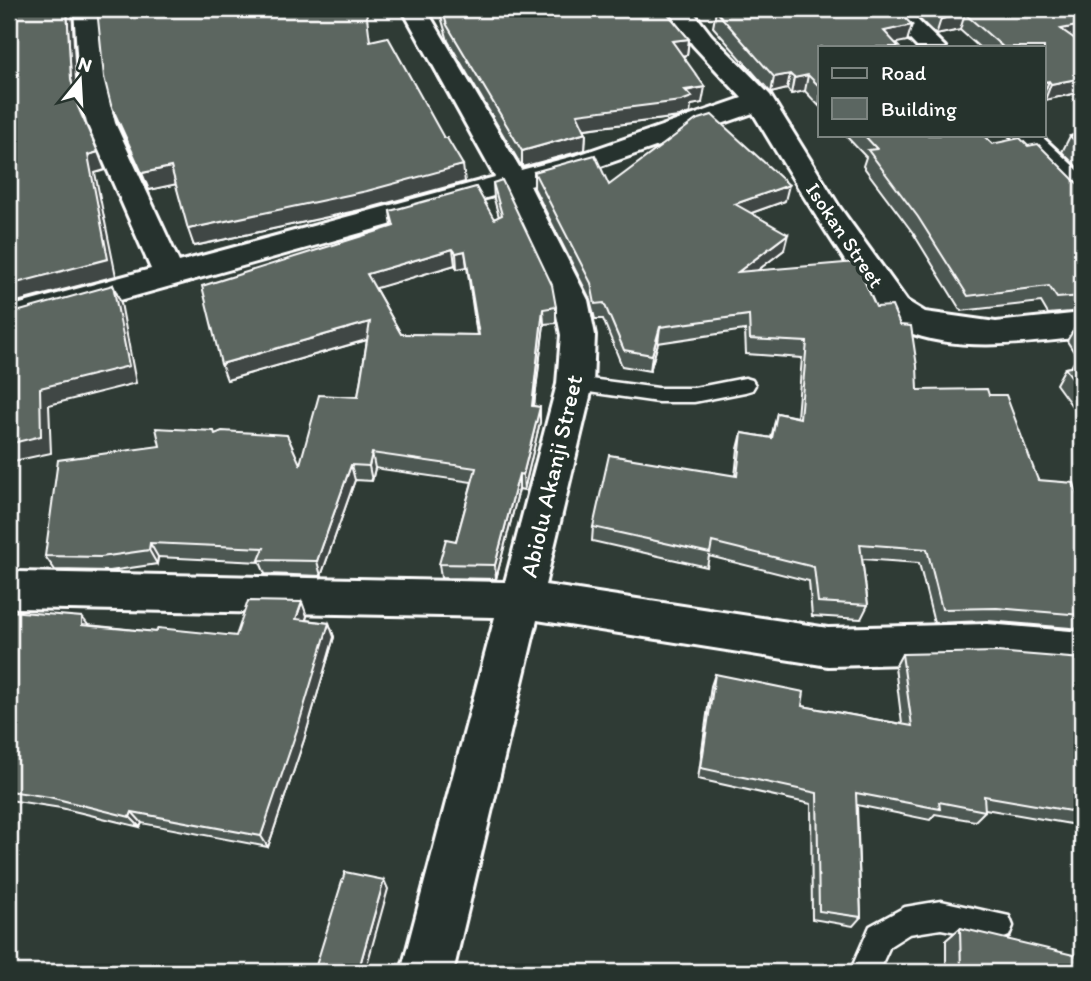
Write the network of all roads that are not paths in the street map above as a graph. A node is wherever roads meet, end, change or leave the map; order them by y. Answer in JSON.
{"nodes":[{"id":1,"x":86,"y":9,"type":"edge"},
{"id":2,"x":414,"y":9,"type":"edge"},
{"id":3,"x":678,"y":9,"type":"edge"},
{"id":4,"x":892,"y":9,"type":"edge"},
{"id":5,"x":931,"y":46,"type":"edge"},
{"id":6,"x":760,"y":102,"type":"junction"},
{"id":7,"x":1025,"y":136,"type":"edge"},
{"id":8,"x":512,"y":180,"type":"junction"},
{"id":9,"x":1082,"y":190,"type":"edge"},
{"id":10,"x":170,"y":276,"type":"junction"},
{"id":11,"x":9,"y":319,"type":"edge"},
{"id":12,"x":1082,"y":325,"type":"edge"},
{"id":13,"x":575,"y":384,"type":"junction"},
{"id":14,"x":745,"y":385,"type":"dead end"},
{"id":15,"x":17,"y":590,"type":"dead end"},
{"id":16,"x":522,"y":600,"type":"junction"},
{"id":17,"x":1082,"y":651,"type":"edge"},
{"id":18,"x":999,"y":926,"type":"dead end"},
{"id":19,"x":427,"y":972,"type":"edge"},
{"id":20,"x":864,"y":972,"type":"edge"}],
"edges":[{"from":1,"to":10,"type":"street"},
{"from":2,"to":8,"type":"street","name":"Abiolu Akanji Street"},
{"from":3,"to":6,"type":"street","name":"Isokan Street"},
{"from":4,"to":5,"type":"street"},
{"from":6,"to":8,"type":"street"},
{"from":6,"to":12,"type":"street","name":"Isokan Street"},
{"from":7,"to":9,"type":"street"},
{"from":8,"to":10,"type":"street"},
{"from":8,"to":13,"type":"street","name":"Abiolu Akanji Street"},
{"from":10,"to":11,"type":"street"},
{"from":13,"to":14,"type":"lane"},
{"from":13,"to":16,"type":"street","name":"Abiolu Akanji Street"},
{"from":15,"to":16,"type":"street"},
{"from":16,"to":17,"type":"street"},
{"from":16,"to":19,"type":"street","name":"Abiolu Akanji Street"},
{"from":18,"to":20,"type":"lane"}]}
